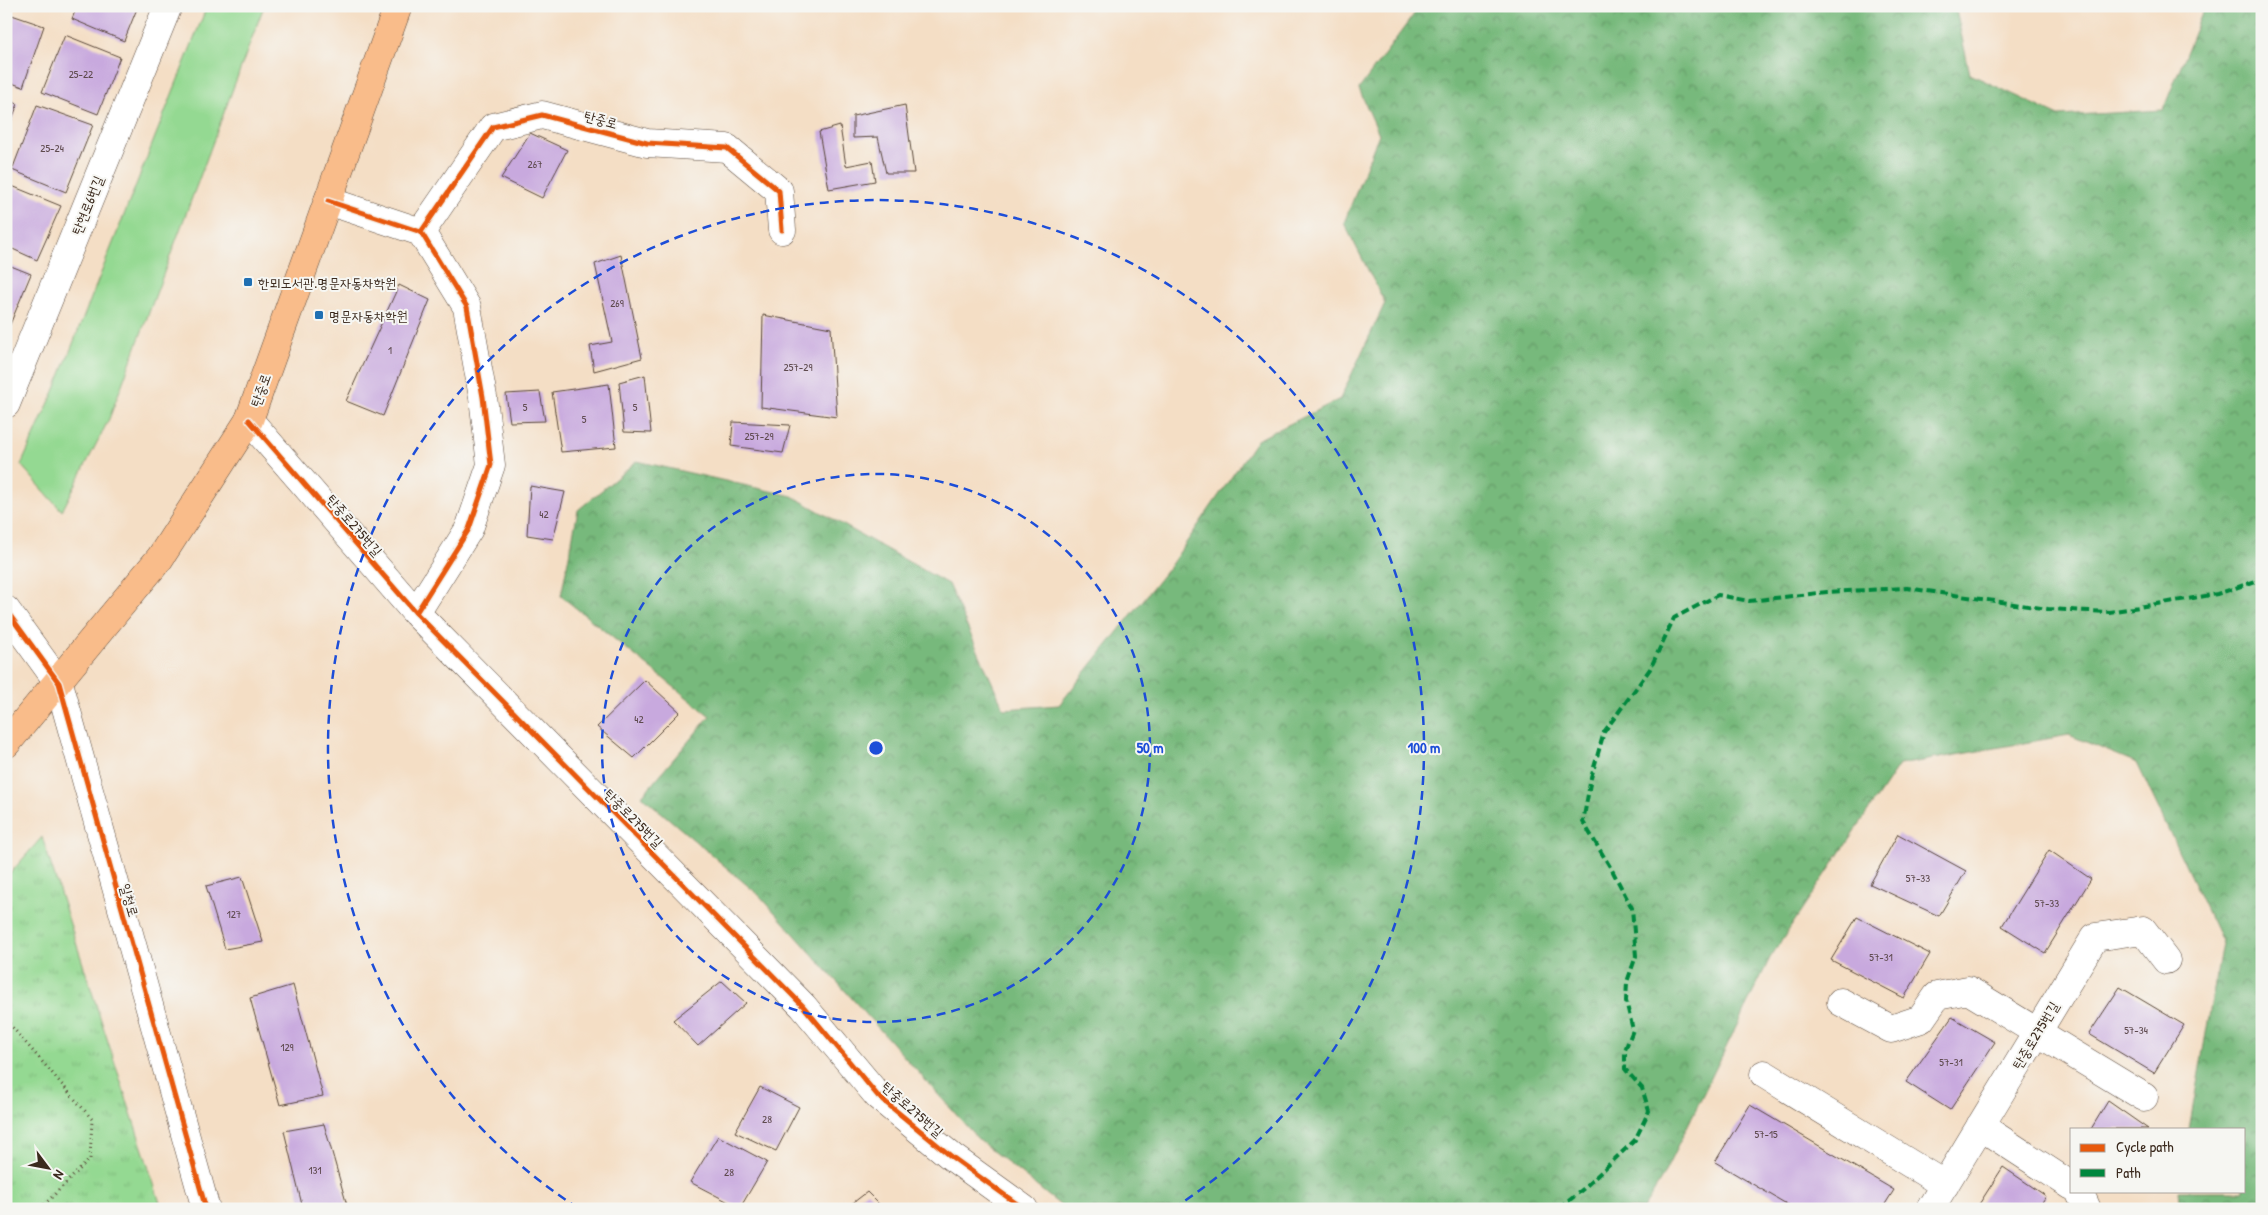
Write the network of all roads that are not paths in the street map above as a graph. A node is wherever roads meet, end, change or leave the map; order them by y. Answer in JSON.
{"nodes":[{"id":1,"x":168,"y":6,"type":"edge"},
{"id":2,"x":398,"y":6,"type":"edge"},
{"id":3,"x":328,"y":201,"type":"junction"},
{"id":4,"x":782,"y":230,"type":"dead end"},
{"id":5,"x":421,"y":232,"type":"junction"},
{"id":6,"x":6,"y":404,"type":"edge"},
{"id":7,"x":249,"y":420,"type":"junction"},
{"id":8,"x":6,"y":610,"type":"edge"},
{"id":9,"x":416,"y":613,"type":"junction"},
{"id":10,"x":59,"y":683,"type":"junction"},
{"id":11,"x":6,"y":744,"type":"edge"},
{"id":12,"x":2166,"y":960,"type":"dead end"},
{"id":13,"x":1841,"y":1002,"type":"dead end"},
{"id":14,"x":2036,"y":1032,"type":"junction"},
{"id":15,"x":1764,"y":1074,"type":"dead end"},
{"id":16,"x":2144,"y":1097,"type":"dead end"},
{"id":17,"x":1980,"y":1126,"type":"junction"},
{"id":18,"x":1945,"y":1185,"type":"junction"},
{"id":19,"x":2070,"y":1185,"type":"edge"},
{"id":20,"x":2079,"y":1192,"type":"edge"},
{"id":21,"x":206,"y":1209,"type":"edge"},
{"id":22,"x":1024,"y":1209,"type":"edge"},
{"id":23,"x":1930,"y":1209,"type":"edge"},
{"id":24,"x":2087,"y":1209,"type":"edge"}],
"edges":[{"from":1,"to":6,"type":"street","name":"탄현로6번길"},
{"from":2,"to":3,"type":"main road","name":"탄중로"},
{"from":3,"to":5,"type":"street"},
{"from":3,"to":7,"type":"main road","name":"탄중로"},
{"from":4,"to":5,"type":"street","name":"탄중로"},
{"from":5,"to":9,"type":"street"},
{"from":7,"to":9,"type":"street","name":"탄중로275번길"},
{"from":7,"to":10,"type":"main road","name":"탄중로"},
{"from":8,"to":10,"type":"street","name":"일청로"},
{"from":9,"to":22,"type":"street","name":"탄중로275번길"},
{"from":10,"to":11,"type":"main road","name":"탄중로"},
{"from":10,"to":21,"type":"street","name":"일청로"},
{"from":12,"to":14,"type":"street","name":"탄중로275번길"},
{"from":13,"to":14,"type":"street"},
{"from":14,"to":16,"type":"street"},
{"from":14,"to":17,"type":"street","name":"탄중로275번길"},
{"from":15,"to":18,"type":"street"},
{"from":17,"to":18,"type":"street","name":"탄중로275번길"},
{"from":17,"to":19,"type":"street"},
{"from":18,"to":23,"type":"street","name":"탄중로275번길"},
{"from":20,"to":24,"type":"street"}]}
